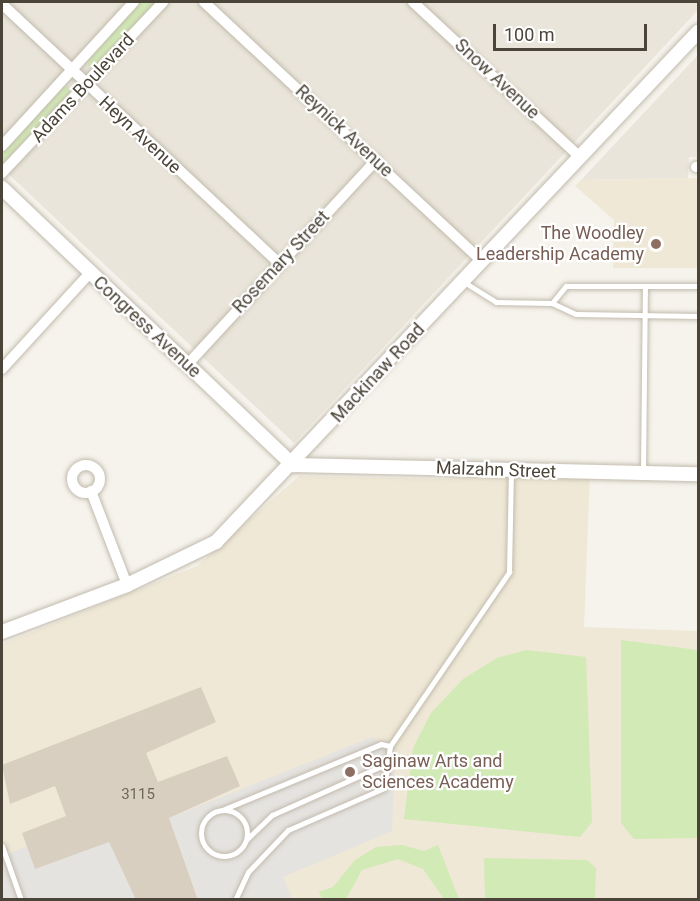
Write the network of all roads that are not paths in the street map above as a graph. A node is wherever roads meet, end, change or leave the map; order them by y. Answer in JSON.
{"nodes":[{"id":1,"x":134,"y":2,"type":"edge"},
{"id":2,"x":163,"y":2,"type":"edge"},
{"id":3,"x":204,"y":2,"type":"edge"},
{"id":4,"x":413,"y":2,"type":"edge"},
{"id":5,"x":2,"y":4,"type":"edge"},
{"id":6,"x":699,"y":32,"type":"edge"},
{"id":7,"x":71,"y":69,"type":"junction"},
{"id":8,"x":86,"y":85,"type":"junction"},
{"id":9,"x":2,"y":146,"type":"edge"},
{"id":10,"x":580,"y":157,"type":"junction"},
{"id":11,"x":376,"y":160,"type":"junction"},
{"id":12,"x":2,"y":173,"type":"edge"},
{"id":13,"x":2,"y":188,"type":"edge"},
{"id":14,"x":483,"y":262,"type":"junction"},
{"id":15,"x":280,"y":264,"type":"junction"},
{"id":16,"x":90,"y":273,"type":"junction"},
{"id":17,"x":464,"y":282,"type":"junction"},
{"id":18,"x":645,"y":286,"type":"junction"},
{"id":19,"x":699,"y":286,"type":"edge"},
{"id":20,"x":552,"y":303,"type":"junction"},
{"id":21,"x":644,"y":315,"type":"junction"},
{"id":22,"x":699,"y":316,"type":"edge"},
{"id":23,"x":187,"y":365,"type":"junction"},
{"id":24,"x":2,"y":369,"type":"edge"},
{"id":25,"x":293,"y":465,"type":"junction"},
{"id":26,"x":511,"y":470,"type":"junction"},
{"id":27,"x":643,"y":473,"type":"junction"},
{"id":28,"x":699,"y":474,"type":"edge"},
{"id":29,"x":92,"y":491,"type":"dead end"},
{"id":30,"x":127,"y":585,"type":"junction"},
{"id":31,"x":2,"y":632,"type":"edge"},
{"id":32,"x":390,"y":746,"type":"junction"},
{"id":33,"x":386,"y":764,"type":"junction"},
{"id":34,"x":222,"y":810,"type":"junction"},
{"id":35,"x":246,"y":840,"type":"junction"},
{"id":36,"x":2,"y":846,"type":"edge"},
{"id":37,"x":21,"y":900,"type":"edge"},
{"id":38,"x":235,"y":900,"type":"edge"}],
"edges":[{"from":1,"to":7,"type":"street","name":"Adams Boulevard"},
{"from":2,"to":8,"type":"street","name":"Adams Boulevard"},
{"from":3,"to":11,"type":"street","name":"Reynick Avenue"},
{"from":4,"to":10,"type":"street","name":"Snow Avenue"},
{"from":5,"to":7,"type":"street","name":"Heyn Avenue"},
{"from":6,"to":10,"type":"street","name":"Mackinaw Road"},
{"from":7,"to":8,"type":"street","name":"Heyn Avenue"},
{"from":7,"to":9,"type":"street","name":"Adams Boulevard"},
{"from":8,"to":12,"type":"street","name":"Adams Boulevard"},
{"from":8,"to":15,"type":"street","name":"Heyn Avenue"},
{"from":10,"to":14,"type":"street","name":"Mackinaw Road"},
{"from":11,"to":14,"type":"street","name":"Reynick Avenue"},
{"from":11,"to":15,"type":"street","name":"Rosemary Street"},
{"from":13,"to":16,"type":"street","name":"Congress Avenue"},
{"from":14,"to":17,"type":"street","name":"Mackinaw Road"},
{"from":15,"to":23,"type":"street","name":"Rosemary Street"},
{"from":16,"to":23,"type":"street","name":"Congress Avenue"},
{"from":16,"to":24,"type":"street"},
{"from":17,"to":20,"type":"lane"},
{"from":17,"to":25,"type":"street","name":"Mackinaw Road"},
{"from":18,"to":19,"type":"lane"},
{"from":18,"to":20,"type":"lane"},
{"from":18,"to":21,"type":"lane"},
{"from":20,"to":21,"type":"lane"},
{"from":21,"to":22,"type":"lane"},
{"from":21,"to":27,"type":"lane"},
{"from":23,"to":25,"type":"street","name":"Congress Avenue"},
{"from":25,"to":26,"type":"street","name":"Malzahn Street"},
{"from":25,"to":30,"type":"street","name":"Mackinaw Road"},
{"from":26,"to":27,"type":"street","name":"Malzahn Street"},
{"from":26,"to":32,"type":"lane"},
{"from":27,"to":28,"type":"street","name":"Malzahn Street"},
{"from":29,"to":30,"type":"street"},
{"from":30,"to":31,"type":"street","name":"Mackinaw Road"},
{"from":32,"to":33,"type":"lane"},
{"from":32,"to":34,"type":"lane"},
{"from":33,"to":35,"type":"lane"},
{"from":33,"to":38,"type":"lane"},
{"from":34,"to":35,"type":"lane"},
{"from":34,"to":35,"type":"lane"},
{"from":36,"to":37,"type":"lane"}]}
